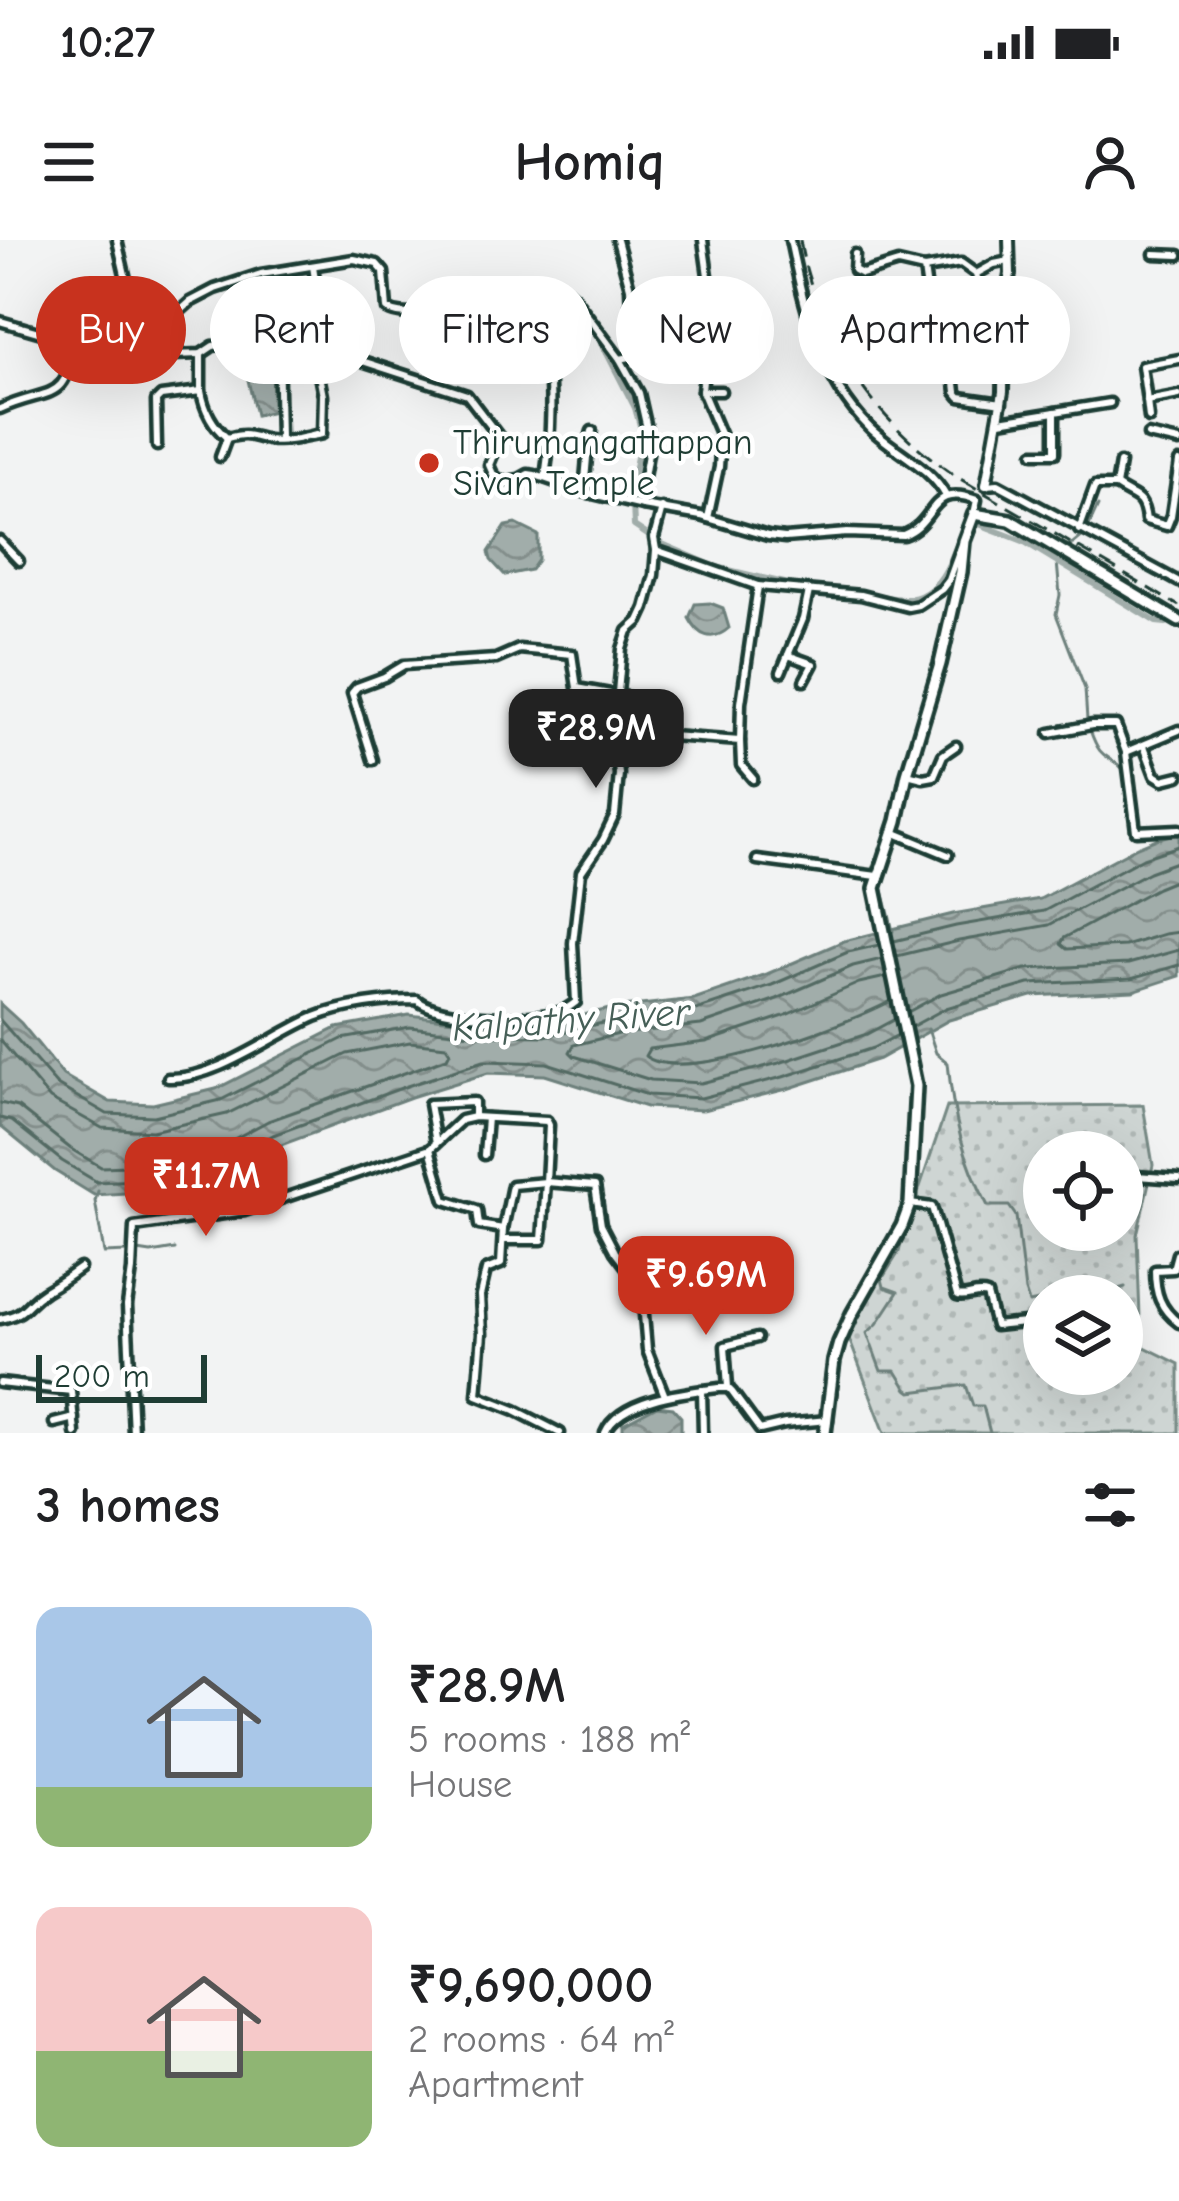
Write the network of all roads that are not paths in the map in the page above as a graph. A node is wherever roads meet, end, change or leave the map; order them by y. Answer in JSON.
{"nodes":[{"id":1,"x":117,"y":240,"type":"edge"},
{"id":2,"x":616,"y":240,"type":"edge"},
{"id":3,"x":712,"y":240,"type":"edge"},
{"id":4,"x":790,"y":240,"type":"edge"},
{"id":5,"x":1009,"y":240,"type":"edge"},
{"id":6,"x":703,"y":243,"type":"edge"},
{"id":7,"x":854,"y":254,"type":"dead end"},
{"id":8,"x":1154,"y":254,"type":"dead end"},
{"id":9,"x":1179,"y":255,"type":"edge"},
{"id":10,"x":1009,"y":260,"type":"junction"},
{"id":11,"x":313,"y":266,"type":"junction"},
{"id":12,"x":924,"y":269,"type":"junction"},
{"id":13,"x":976,"y":274,"type":"joint"},
{"id":14,"x":125,"y":276,"type":"edge"},
{"id":15,"x":314,"y":276,"type":"edge"},
{"id":16,"x":626,"y":276,"type":"edge"},
{"id":17,"x":708,"y":276,"type":"edge"},
{"id":18,"x":925,"y":276,"type":"edge"},
{"id":19,"x":186,"y":305,"type":"edge"},
{"id":20,"x":0,"y":321,"type":"edge"},
{"id":21,"x":36,"y":330,"type":"edge"},
{"id":22,"x":210,"y":348,"type":"edge"},
{"id":23,"x":201,"y":354,"type":"junction"},
{"id":24,"x":616,"y":354,"type":"edge"},
{"id":25,"x":186,"y":355,"type":"edge"},
{"id":26,"x":1179,"y":359,"type":"edge"},
{"id":27,"x":375,"y":365,"type":"edge"},
{"id":28,"x":62,"y":384,"type":"edge"},
{"id":29,"x":279,"y":384,"type":"edge"},
{"id":30,"x":321,"y":384,"type":"edge"},
{"id":31,"x":551,"y":384,"type":"edge"},
{"id":32,"x":634,"y":384,"type":"edge"},
{"id":33,"x":703,"y":384,"type":"edge"},
{"id":34,"x":955,"y":384,"type":"edge"},
{"id":35,"x":201,"y":391,"type":"junction"},
{"id":36,"x":702,"y":391,"type":"junction"},
{"id":37,"x":721,"y":391,"type":"dead end"},
{"id":38,"x":1179,"y":395,"type":"edge"},
{"id":39,"x":1147,"y":401,"type":"junction"},
{"id":40,"x":1110,"y":403,"type":"dead end"},
{"id":41,"x":1002,"y":404,"type":"junction"},
{"id":42,"x":0,"y":409,"type":"edge"},
{"id":43,"x":1055,"y":412,"type":"junction"},
{"id":44,"x":1148,"y":418,"type":"dead end"},
{"id":45,"x":1000,"y":421,"type":"junction"},
{"id":46,"x":592,"y":431,"type":"dead end"},
{"id":47,"x":1148,"y":435,"type":"dead end"},
{"id":48,"x":227,"y":438,"type":"junction"},
{"id":49,"x":280,"y":439,"type":"junction"},
{"id":50,"x":1179,"y":442,"type":"edge"},
{"id":51,"x":157,"y":446,"type":"dead end"},
{"id":52,"x":1034,"y":453,"type":"dead end"},
{"id":53,"x":220,"y":457,"type":"dead end"},
{"id":54,"x":1179,"y":462,"type":"edge"},
{"id":55,"x":1120,"y":464,"type":"dead end"},
{"id":56,"x":545,"y":478,"type":"junction"},
{"id":57,"x":986,"y":485,"type":"joint"},
{"id":58,"x":1116,"y":486,"type":"junction"},
{"id":59,"x":584,"y":492,"type":"junction"},
{"id":60,"x":946,"y":496,"type":"junction"},
{"id":61,"x":1177,"y":500,"type":"edge"},
{"id":62,"x":643,"y":506,"type":"junction"},
{"id":63,"x":662,"y":508,"type":"junction"},
{"id":64,"x":974,"y":514,"type":"junction"},
{"id":65,"x":708,"y":518,"type":"junction"},
{"id":66,"x":1079,"y":530,"type":"junction"},
{"id":67,"x":0,"y":541,"type":"edge"},
{"id":68,"x":964,"y":541,"type":"junction"},
{"id":69,"x":656,"y":550,"type":"junction"},
{"id":70,"x":20,"y":561,"type":"dead end"},
{"id":71,"x":1177,"y":581,"type":"edge"},
{"id":72,"x":758,"y":586,"type":"junction"},
{"id":73,"x":809,"y":591,"type":"junction"},
{"id":74,"x":1179,"y":620,"type":"edge"},
{"id":75,"x":788,"y":655,"type":"junction"},
{"id":76,"x":782,"y":672,"type":"dead end"},
{"id":77,"x":804,"y":681,"type":"dead end"},
{"id":78,"x":617,"y":697,"type":"junction"},
{"id":79,"x":649,"y":701,"type":"dead end"},
{"id":80,"x":1179,"y":730,"type":"edge"},
{"id":81,"x":615,"y":732,"type":"junction"},
{"id":82,"x":1050,"y":733,"type":"dead end"},
{"id":83,"x":740,"y":741,"type":"junction"},
{"id":84,"x":956,"y":746,"type":"dead end"},
{"id":85,"x":1144,"y":746,"type":"junction"},
{"id":86,"x":1126,"y":752,"type":"junction"},
{"id":87,"x":373,"y":760,"type":"dead end"},
{"id":88,"x":907,"y":774,"type":"junction"},
{"id":89,"x":1179,"y":776,"type":"edge"},
{"id":90,"x":753,"y":779,"type":"dead end"},
{"id":91,"x":1179,"y":829,"type":"edge"},
{"id":92,"x":892,"y":832,"type":"junction"},
{"id":93,"x":948,"y":855,"type":"dead end"},
{"id":94,"x":758,"y":860,"type":"dead end"},
{"id":95,"x":877,"y":877,"type":"junction"},
{"id":96,"x":168,"y":1078,"type":"dead end"},
{"id":97,"x":474,"y":1117,"type":"junction"},
{"id":98,"x":487,"y":1118,"type":"junction"},
{"id":99,"x":433,"y":1146,"type":"junction"},
{"id":100,"x":484,"y":1155,"type":"dead end"},
{"id":101,"x":1143,"y":1176,"type":"edge"},
{"id":102,"x":1179,"y":1179,"type":"edge"},
{"id":103,"x":546,"y":1183,"type":"junction"},
{"id":104,"x":910,"y":1204,"type":"junction"},
{"id":105,"x":503,"y":1229,"type":"junction"},
{"id":106,"x":504,"y":1240,"type":"junction"},
{"id":107,"x":1179,"y":1255,"type":"edge"},
{"id":108,"x":80,"y":1268,"type":"dead end"},
{"id":109,"x":0,"y":1319,"type":"edge"},
{"id":110,"x":1179,"y":1323,"type":"edge"},
{"id":111,"x":1023,"y":1324,"type":"edge"},
{"id":112,"x":757,"y":1338,"type":"dead end"},
{"id":113,"x":0,"y":1384,"type":"edge"},
{"id":114,"x":728,"y":1388,"type":"junction"},
{"id":115,"x":701,"y":1390,"type":"junction"},
{"id":116,"x":665,"y":1396,"type":"junction"},
{"id":117,"x":74,"y":1418,"type":"junction"},
{"id":118,"x":827,"y":1420,"type":"junction"},
{"id":119,"x":54,"y":1423,"type":"dead end"},
{"id":120,"x":75,"y":1433,"type":"edge"},
{"id":121,"x":133,"y":1433,"type":"edge"},
{"id":122,"x":560,"y":1433,"type":"edge"},
{"id":123,"x":605,"y":1433,"type":"edge"},
{"id":124,"x":703,"y":1433,"type":"edge"},
{"id":125,"x":825,"y":1433,"type":"edge"}],
"edges":[{"from":1,"to":14,"type":"street"},
{"from":2,"to":16,"type":"street"},
{"from":3,"to":6,"type":"street"},
{"from":4,"to":60,"type":"street"},
{"from":5,"to":10,"type":"street"},
{"from":6,"to":17,"type":"street"},
{"from":7,"to":12,"type":"street"},
{"from":8,"to":9,"type":"street"},
{"from":10,"to":13,"type":"street"},
{"from":10,"to":41,"type":"street"},
{"from":11,"to":15,"type":"street"},
{"from":11,"to":19,"type":"street"},
{"from":11,"to":24,"type":"street"},
{"from":12,"to":13,"type":"street"},
{"from":12,"to":18,"type":"street"},
{"from":20,"to":21,"type":"street"},
{"from":22,"to":23,"type":"street"},
{"from":23,"to":25,"type":"street"},
{"from":23,"to":35,"type":"street"},
{"from":26,"to":39,"type":"street"},
{"from":27,"to":56,"type":"street"},
{"from":28,"to":42,"type":"street"},
{"from":29,"to":49,"type":"street"},
{"from":30,"to":49,"type":"street"},
{"from":31,"to":56,"type":"street"},
{"from":32,"to":62,"type":"street"},
{"from":33,"to":36,"type":"street"},
{"from":34,"to":41,"type":"street"},
{"from":35,"to":48,"type":"street"},
{"from":35,"to":51,"type":"street"},
{"from":36,"to":37,"type":"street"},
{"from":36,"to":65,"type":"street"},
{"from":38,"to":39,"type":"street"},
{"from":39,"to":44,"type":"street"},
{"from":40,"to":43,"type":"street"},
{"from":41,"to":45,"type":"street"},
{"from":43,"to":45,"type":"street"},
{"from":43,"to":52,"type":"street"},
{"from":45,"to":57,"type":"street"},
{"from":46,"to":59,"type":"street"},
{"from":47,"to":50,"type":"street"},
{"from":48,"to":49,"type":"street"},
{"from":48,"to":53,"type":"street"},
{"from":54,"to":61,"type":"street"},
{"from":55,"to":58,"type":"street"},
{"from":56,"to":59,"type":"street"},
{"from":57,"to":66,"type":"street"},
{"from":58,"to":61,"type":"street"},
{"from":58,"to":66,"type":"street"},
{"from":59,"to":62,"type":"street"},
{"from":60,"to":64,"type":"street"},
{"from":60,"to":65,"type":"street"},
{"from":62,"to":63,"type":"street"},
{"from":63,"to":65,"type":"street"},
{"from":63,"to":69,"type":"street"},
{"from":64,"to":68,"type":"main road"},
{"from":64,"to":74,"type":"main road"},
{"from":66,"to":71,"type":"street"},
{"from":67,"to":70,"type":"street"},
{"from":68,"to":73,"type":"street"},
{"from":68,"to":88,"type":"main road"},
{"from":69,"to":72,"type":"street"},
{"from":69,"to":78,"type":"street"},
{"from":72,"to":73,"type":"street"},
{"from":72,"to":83,"type":"street"},
{"from":73,"to":75,"type":"street"},
{"from":75,"to":76,"type":"street"},
{"from":75,"to":77,"type":"street"},
{"from":78,"to":79,"type":"street"},
{"from":78,"to":81,"type":"street"},
{"from":78,"to":87,"type":"street"},
{"from":80,"to":85,"type":"street"},
{"from":81,"to":83,"type":"street"},
{"from":81,"to":96,"type":"street"},
{"from":82,"to":86,"type":"street"},
{"from":83,"to":90,"type":"street"},
{"from":84,"to":88,"type":"street"},
{"from":85,"to":86,"type":"street"},
{"from":85,"to":89,"type":"street"},
{"from":86,"to":91,"type":"street"},
{"from":88,"to":92,"type":"main road"},
{"from":92,"to":93,"type":"street"},
{"from":92,"to":95,"type":"main road"},
{"from":94,"to":95,"type":"street"},
{"from":95,"to":104,"type":"main road"},
{"from":97,"to":98,"type":"street"},
{"from":97,"to":99,"type":"street"},
{"from":97,"to":99,"type":"street"},
{"from":98,"to":100,"type":"street"},
{"from":98,"to":103,"type":"street"},
{"from":99,"to":105,"type":"street"},
{"from":99,"to":121,"type":"street"},
{"from":101,"to":102,"type":"street"},
{"from":103,"to":105,"type":"street"},
{"from":103,"to":106,"type":"street"},
{"from":103,"to":116,"type":"street"},
{"from":104,"to":111,"type":"street"},
{"from":104,"to":118,"type":"main road"},
{"from":105,"to":106,"type":"street"},
{"from":106,"to":122,"type":"street"},
{"from":107,"to":110,"type":"street"},
{"from":108,"to":109,"type":"street"},
{"from":112,"to":114,"type":"street"},
{"from":113,"to":117,"type":"street"},
{"from":114,"to":115,"type":"street"},
{"from":114,"to":118,"type":"street"},
{"from":115,"to":116,"type":"street"},
{"from":115,"to":124,"type":"street"},
{"from":116,"to":123,"type":"street"},
{"from":117,"to":119,"type":"street"},
{"from":117,"to":120,"type":"street"},
{"from":118,"to":125,"type":"main road"}]}
